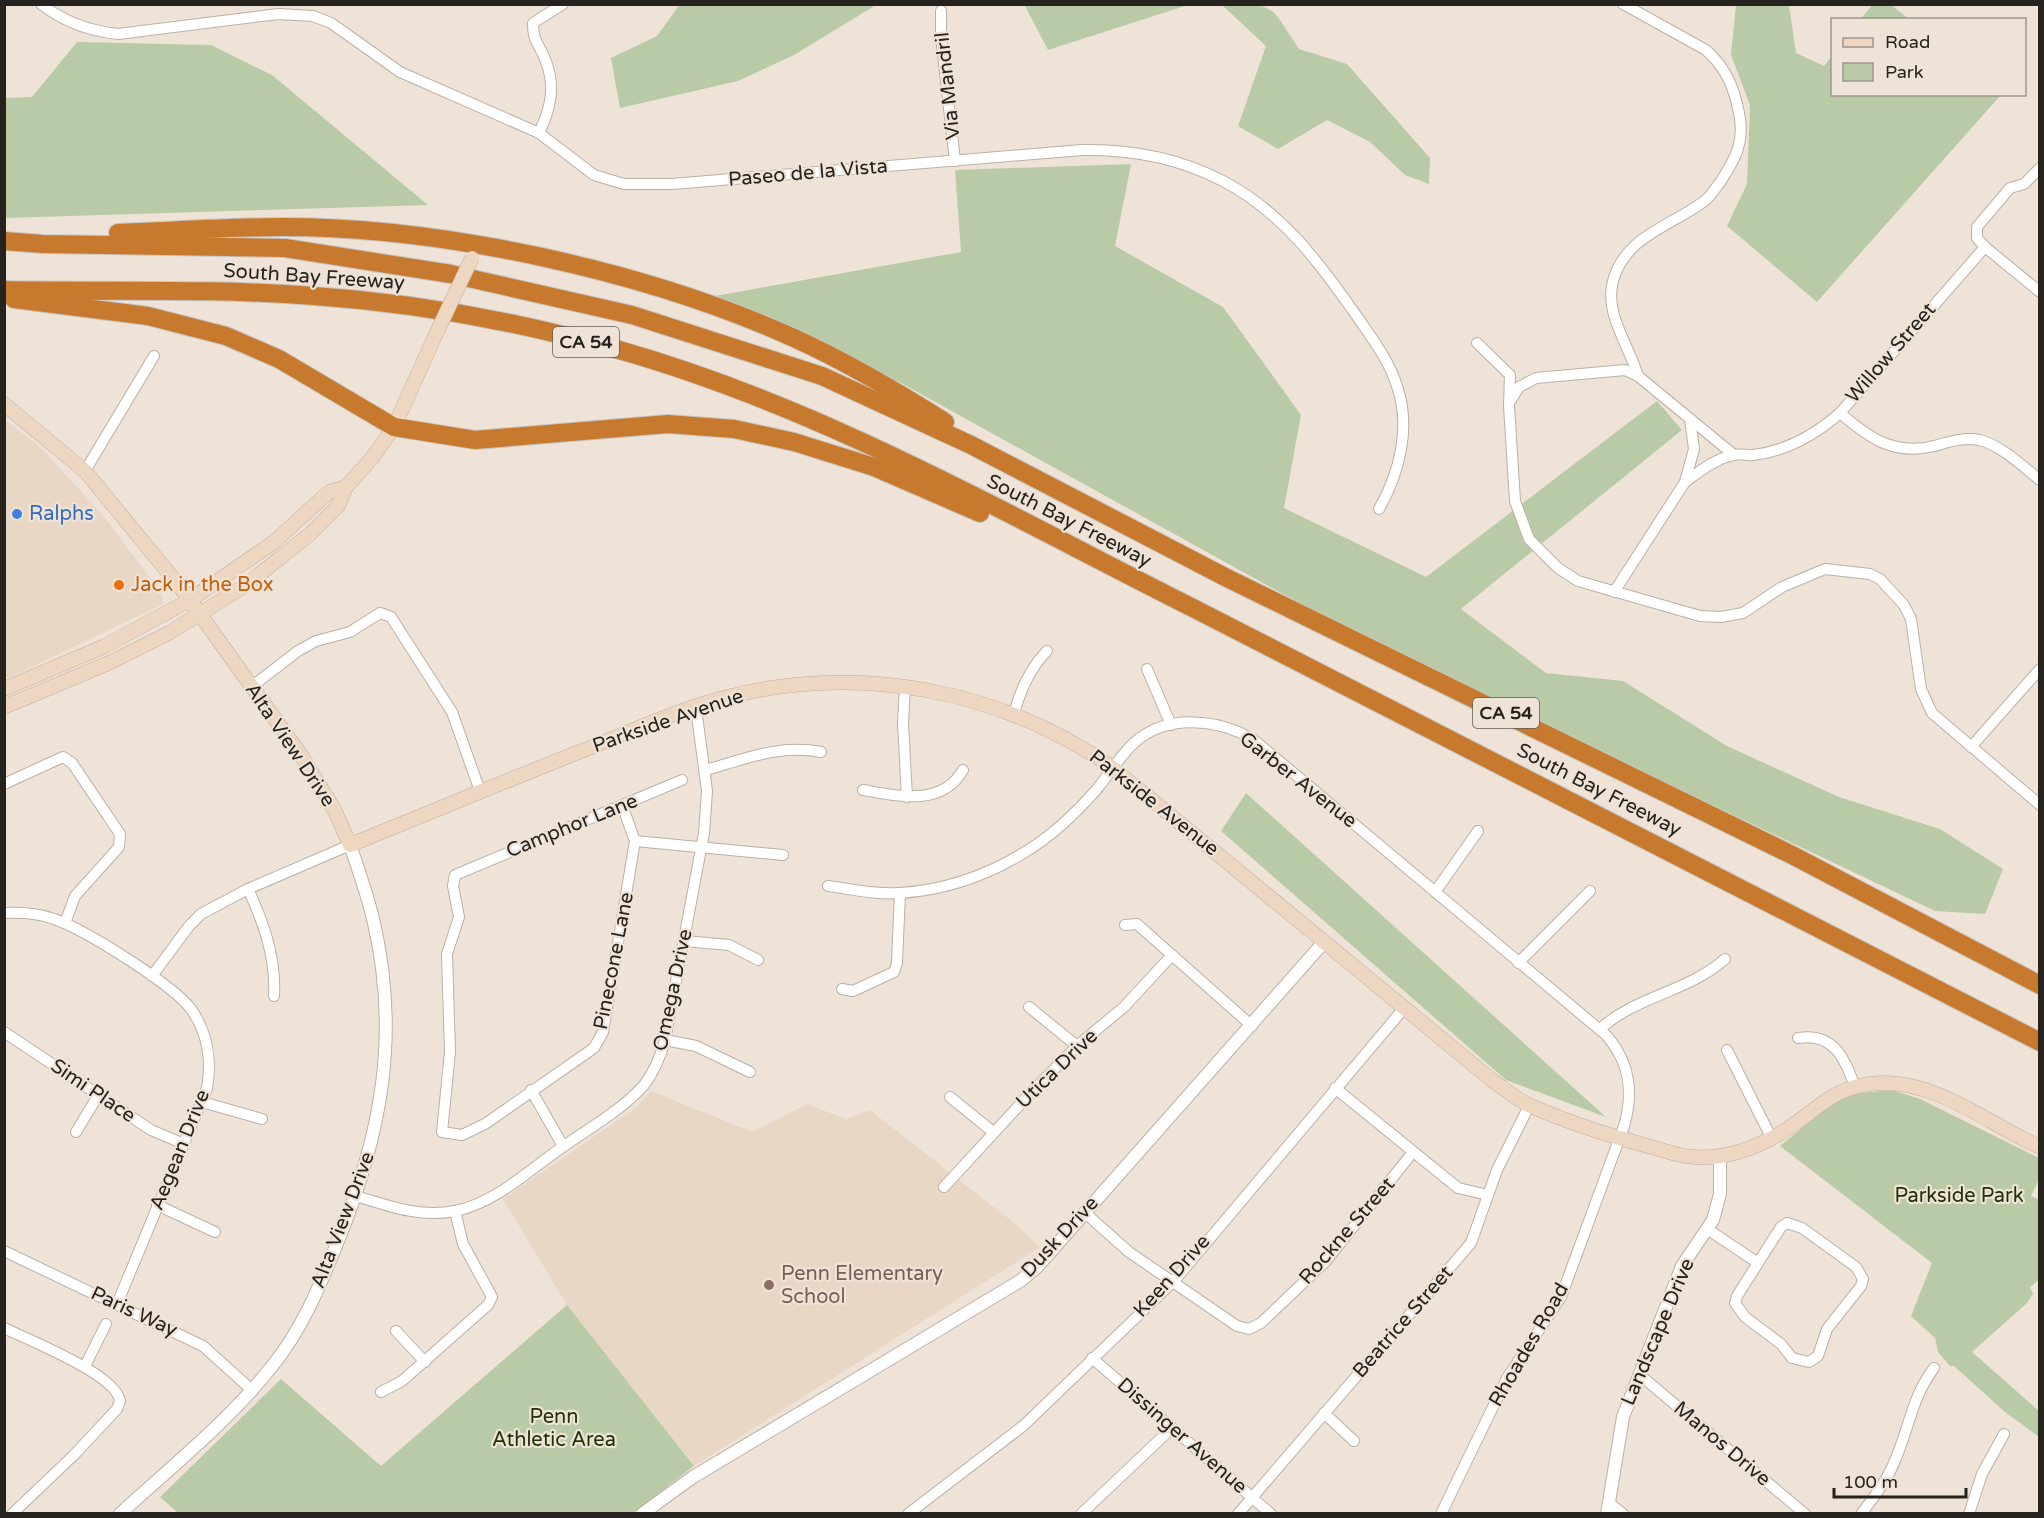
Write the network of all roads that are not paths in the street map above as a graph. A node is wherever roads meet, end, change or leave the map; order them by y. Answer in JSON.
{"nodes":[{"id":1,"x":40,"y":4,"type":"edge"},
{"id":2,"x":563,"y":4,"type":"edge"},
{"id":3,"x":1623,"y":4,"type":"edge"},
{"id":4,"x":941,"y":11,"type":"dead end"},
{"id":5,"x":539,"y":133,"type":"junction"},
{"id":6,"x":955,"y":161,"type":"junction"},
{"id":7,"x":2040,"y":168,"type":"edge"},
{"id":8,"x":4,"y":235,"type":"edge"},
{"id":9,"x":4,"y":241,"type":"edge"},
{"id":10,"x":1985,"y":246,"type":"junction"},
{"id":11,"x":475,"y":252,"type":"junction"},
{"id":12,"x":4,"y":290,"type":"edge"},
{"id":13,"x":2040,"y":292,"type":"edge"},
{"id":14,"x":4,"y":296,"type":"edge"},
{"id":15,"x":1477,"y":342,"type":"dead end"},
{"id":16,"x":154,"y":356,"type":"dead end"},
{"id":17,"x":1638,"y":376,"type":"junction"},
{"id":18,"x":4,"y":404,"type":"edge"},
{"id":19,"x":1509,"y":406,"type":"junction"},
{"id":20,"x":1840,"y":413,"type":"junction"},
{"id":21,"x":1690,"y":419,"type":"junction"},
{"id":22,"x":394,"y":427,"type":"junction"},
{"id":23,"x":971,"y":445,"type":"junction"},
{"id":24,"x":1734,"y":455,"type":"junction"},
{"id":25,"x":85,"y":471,"type":"junction"},
{"id":26,"x":2040,"y":480,"type":"edge"},
{"id":27,"x":1685,"y":482,"type":"junction"},
{"id":28,"x":346,"y":487,"type":"junction"},
{"id":29,"x":1379,"y":509,"type":"dead end"},
{"id":30,"x":1123,"y":573,"type":"junction"},
{"id":31,"x":1614,"y":592,"type":"junction"},
{"id":32,"x":190,"y":600,"type":"junction"},
{"id":33,"x":200,"y":614,"type":"junction"},
{"id":34,"x":1047,"y":651,"type":"dead end"},
{"id":35,"x":1147,"y":669,"type":"dead end"},
{"id":36,"x":2037,"y":676,"type":"edge"},
{"id":37,"x":905,"y":686,"type":"junction"},
{"id":38,"x":251,"y":687,"type":"junction"},
{"id":39,"x":4,"y":689,"type":"edge"},
{"id":40,"x":4,"y":707,"type":"edge"},
{"id":41,"x":696,"y":708,"type":"junction"},
{"id":42,"x":1014,"y":714,"type":"junction"},
{"id":43,"x":1171,"y":725,"type":"junction"},
{"id":44,"x":1971,"y":747,"type":"junction"},
{"id":45,"x":821,"y":752,"type":"dead end"},
{"id":46,"x":1113,"y":768,"type":"junction"},
{"id":47,"x":706,"y":770,"type":"junction"},
{"id":48,"x":963,"y":770,"type":"dead end"},
{"id":49,"x":682,"y":780,"type":"dead end"},
{"id":50,"x":4,"y":784,"type":"edge"},
{"id":51,"x":863,"y":790,"type":"dead end"},
{"id":52,"x":480,"y":791,"type":"junction"},
{"id":53,"x":907,"y":797,"type":"junction"},
{"id":54,"x":622,"y":805,"type":"junction"},
{"id":55,"x":2040,"y":805,"type":"edge"},
{"id":56,"x":1478,"y":831,"type":"dead end"},
{"id":57,"x":635,"y":841,"type":"junction"},
{"id":58,"x":350,"y":845,"type":"junction"},
{"id":59,"x":700,"y":849,"type":"junction"},
{"id":60,"x":783,"y":855,"type":"dead end"},
{"id":61,"x":828,"y":885,"type":"dead end"},
{"id":62,"x":248,"y":889,"type":"junction"},
{"id":63,"x":1590,"y":891,"type":"dead end"},
{"id":64,"x":1435,"y":892,"type":"junction"},
{"id":65,"x":900,"y":893,"type":"junction"},
{"id":66,"x":4,"y":913,"type":"edge"},
{"id":67,"x":65,"y":923,"type":"junction"},
{"id":68,"x":1125,"y":925,"type":"dead end"},
{"id":69,"x":684,"y":941,"type":"junction"},
{"id":70,"x":1324,"y":942,"type":"junction"},
{"id":71,"x":1172,"y":955,"type":"junction"},
{"id":72,"x":1725,"y":959,"type":"dead end"},
{"id":73,"x":758,"y":960,"type":"dead end"},
{"id":74,"x":1518,"y":963,"type":"junction"},
{"id":75,"x":152,"y":976,"type":"junction"},
{"id":76,"x":2040,"y":985,"type":"edge"},
{"id":77,"x":842,"y":989,"type":"dead end"},
{"id":78,"x":274,"y":996,"type":"dead end"},
{"id":79,"x":1029,"y":1007,"type":"dead end"},
{"id":80,"x":1405,"y":1007,"type":"junction"},
{"id":81,"x":1252,"y":1026,"type":"junction"},
{"id":82,"x":1600,"y":1029,"type":"junction"},
{"id":83,"x":4,"y":1032,"type":"edge"},
{"id":84,"x":1798,"y":1038,"type":"dead end"},
{"id":85,"x":665,"y":1040,"type":"junction"},
{"id":86,"x":2040,"y":1041,"type":"edge"},
{"id":87,"x":1077,"y":1046,"type":"junction"},
{"id":88,"x":1728,"y":1050,"type":"dead end"},
{"id":89,"x":750,"y":1072,"type":"dead end"},
{"id":90,"x":1855,"y":1087,"type":"junction"},
{"id":91,"x":1335,"y":1088,"type":"junction"},
{"id":92,"x":531,"y":1090,"type":"junction"},
{"id":93,"x":99,"y":1094,"type":"junction"},
{"id":94,"x":950,"y":1097,"type":"dead end"},
{"id":95,"x":202,"y":1102,"type":"junction"},
{"id":96,"x":1529,"y":1106,"type":"junction"},
{"id":97,"x":262,"y":1119,"type":"dead end"},
{"id":98,"x":76,"y":1132,"type":"dead end"},
{"id":99,"x":442,"y":1132,"type":"joint"},
{"id":100,"x":993,"y":1132,"type":"junction"},
{"id":101,"x":1620,"y":1138,"type":"junction"},
{"id":102,"x":1772,"y":1139,"type":"junction"},
{"id":103,"x":184,"y":1144,"type":"junction"},
{"id":104,"x":563,"y":1146,"type":"junction"},
{"id":105,"x":2040,"y":1147,"type":"edge"},
{"id":106,"x":1413,"y":1152,"type":"junction"},
{"id":107,"x":1720,"y":1157,"type":"junction"},
{"id":108,"x":944,"y":1186,"type":"dead end"},
{"id":109,"x":1488,"y":1195,"type":"junction"},
{"id":110,"x":356,"y":1196,"type":"junction"},
{"id":111,"x":157,"y":1206,"type":"junction"},
{"id":112,"x":455,"y":1211,"type":"junction"},
{"id":113,"x":1084,"y":1212,"type":"junction"},
{"id":114,"x":1707,"y":1229,"type":"junction"},
{"id":115,"x":215,"y":1232,"type":"dead end"},
{"id":116,"x":4,"y":1251,"type":"edge"},
{"id":117,"x":1758,"y":1263,"type":"junction"},
{"id":118,"x":1174,"y":1281,"type":"junction"},
{"id":119,"x":117,"y":1304,"type":"junction"},
{"id":120,"x":106,"y":1323,"type":"dead end"},
{"id":121,"x":4,"y":1328,"type":"edge"},
{"id":122,"x":396,"y":1331,"type":"dead end"},
{"id":123,"x":1092,"y":1358,"type":"junction"},
{"id":124,"x":424,"y":1362,"type":"junction"},
{"id":125,"x":85,"y":1366,"type":"junction"},
{"id":126,"x":1934,"y":1368,"type":"dead end"},
{"id":127,"x":1640,"y":1375,"type":"junction"},
{"id":128,"x":253,"y":1391,"type":"junction"},
{"id":129,"x":381,"y":1392,"type":"dead end"},
{"id":130,"x":1324,"y":1413,"type":"junction"},
{"id":131,"x":1172,"y":1428,"type":"junction"},
{"id":132,"x":2004,"y":1434,"type":"dead end"},
{"id":133,"x":1354,"y":1441,"type":"dead end"},
{"id":134,"x":1254,"y":1498,"type":"junction"},
{"id":135,"x":1608,"y":1508,"type":"edge"},
{"id":136,"x":12,"y":1514,"type":"edge"},
{"id":137,"x":120,"y":1514,"type":"edge"},
{"id":138,"x":642,"y":1514,"type":"edge"},
{"id":139,"x":908,"y":1514,"type":"edge"},
{"id":140,"x":1081,"y":1514,"type":"edge"},
{"id":141,"x":1238,"y":1514,"type":"edge"},
{"id":142,"x":1271,"y":1514,"type":"edge"},
{"id":143,"x":1441,"y":1514,"type":"edge"},
{"id":144,"x":1623,"y":1514,"type":"edge"},
{"id":145,"x":1805,"y":1514,"type":"edge"},
{"id":146,"x":1861,"y":1514,"type":"edge"},
{"id":147,"x":1969,"y":1514,"type":"edge"}],
"edges":[{"from":1,"to":5,"type":"street","name":"Paseo de la Vista"},
{"from":2,"to":5,"type":"street"},
{"from":3,"to":17,"type":"street"},
{"from":4,"to":6,"type":"street","name":"Via Mandril"},
{"from":5,"to":6,"type":"street","name":"Paseo de la Vista"},
{"from":6,"to":29,"type":"street","name":"Paseo de la Vista"},
{"from":7,"to":10,"type":"street"},
{"from":8,"to":11,"type":"highway"},
{"from":9,"to":23,"type":"highway","name":"South Bay Freeway","number":"CA 54"},
{"from":10,"to":13,"type":"street"},
{"from":10,"to":20,"type":"street","name":"Willow Street"},
{"from":11,"to":22,"type":"main road","bridge":true},
{"from":11,"to":23,"type":"highway"},
{"from":12,"to":30,"type":"highway","name":"South Bay Freeway","number":"CA 54"},
{"from":14,"to":22,"type":"highway"},
{"from":15,"to":19,"type":"street"},
{"from":16,"to":25,"type":"street"},
{"from":17,"to":19,"type":"street"},
{"from":17,"to":21,"type":"street"},
{"from":18,"to":25,"type":"main road","name":"Alta View Drive"},
{"from":19,"to":31,"type":"street"},
{"from":20,"to":24,"type":"street","name":"Willow Street"},
{"from":20,"to":26,"type":"street"},
{"from":21,"to":24,"type":"street"},
{"from":21,"to":27,"type":"street","name":"Willow Street"},
{"from":22,"to":28,"type":"main road"},
{"from":22,"to":30,"type":"highway"},
{"from":23,"to":76,"type":"highway","name":"South Bay Freeway","number":"CA 54"},
{"from":24,"to":27,"type":"street","name":"Willow Street"},
{"from":25,"to":32,"type":"main road","name":"Alta View Drive"},
{"from":27,"to":31,"type":"street","name":"Willow Street"},
{"from":28,"to":32,"type":"main road"},
{"from":28,"to":33,"type":"main road"},
{"from":30,"to":86,"type":"highway","name":"South Bay Freeway","number":"CA 54"},
{"from":31,"to":44,"type":"street"},
{"from":32,"to":33,"type":"main road","name":"Alta View Drive"},
{"from":32,"to":39,"type":"main road"},
{"from":33,"to":38,"type":"main road","name":"Alta View Drive"},
{"from":33,"to":40,"type":"main road"},
{"from":34,"to":42,"type":"street"},
{"from":35,"to":43,"type":"street"},
{"from":36,"to":44,"type":"street"},
{"from":37,"to":41,"type":"main road","name":"Parkside Avenue"},
{"from":37,"to":42,"type":"main road","name":"Parkside Avenue"},
{"from":37,"to":53,"type":"street"},
{"from":38,"to":52,"type":"street"},
{"from":38,"to":58,"type":"main road","name":"Alta View Drive"},
{"from":41,"to":47,"type":"street","name":"Omega Drive"},
{"from":41,"to":52,"type":"main road","name":"Parkside Avenue"},
{"from":42,"to":46,"type":"main road","name":"Parkside Avenue"},
{"from":43,"to":46,"type":"street","name":"Garber Avenue"},
{"from":43,"to":64,"type":"street","name":"Garber Avenue"},
{"from":44,"to":55,"type":"street"},
{"from":45,"to":47,"type":"street"},
{"from":46,"to":65,"type":"street","name":"Garber Avenue"},
{"from":46,"to":70,"type":"main road","name":"Parkside Avenue"},
{"from":47,"to":59,"type":"street","name":"Omega Drive"},
{"from":48,"to":53,"type":"street"},
{"from":49,"to":54,"type":"street","name":"Camphor Lane"},
{"from":50,"to":67,"type":"street"},
{"from":51,"to":53,"type":"street"},
{"from":52,"to":58,"type":"main road","name":"Parkside Avenue"},
{"from":54,"to":57,"type":"street","name":"Pinecone Lane"},
{"from":54,"to":99,"type":"street","name":"Camphor Lane"},
{"from":56,"to":64,"type":"street"},
{"from":57,"to":59,"type":"street"},
{"from":57,"to":92,"type":"street","name":"Pinecone Lane"},
{"from":58,"to":62,"type":"street","name":"Parkside Avenue"},
{"from":58,"to":110,"type":"street","name":"Alta View Drive"},
{"from":59,"to":60,"type":"street"},
{"from":59,"to":69,"type":"street","name":"Omega Drive"},
{"from":61,"to":65,"type":"street","name":"Garber Avenue"},
{"from":62,"to":75,"type":"street","name":"Parkside Avenue"},
{"from":62,"to":78,"type":"street"},
{"from":63,"to":74,"type":"street"},
{"from":64,"to":74,"type":"street","name":"Garber Avenue"},
{"from":65,"to":77,"type":"street"},
{"from":66,"to":67,"type":"street","name":"Aegean Drive"},
{"from":67,"to":75,"type":"street","name":"Aegean Drive"},
{"from":68,"to":71,"type":"street"},
{"from":69,"to":73,"type":"street"},
{"from":69,"to":85,"type":"street","name":"Omega Drive"},
{"from":70,"to":80,"type":"main road","name":"Parkside Avenue"},
{"from":70,"to":81,"type":"street","name":"Dusk Drive"},
{"from":71,"to":81,"type":"street"},
{"from":71,"to":87,"type":"street","name":"Utica Drive"},
{"from":72,"to":82,"type":"street"},
{"from":74,"to":82,"type":"street","name":"Garber Avenue"},
{"from":75,"to":95,"type":"street","name":"Aegean Drive"},
{"from":79,"to":87,"type":"street"},
{"from":80,"to":91,"type":"street","name":"Keen Drive"},
{"from":80,"to":96,"type":"main road","name":"Parkside Avenue"},
{"from":81,"to":113,"type":"street","name":"Dusk Drive"},
{"from":82,"to":101,"type":"street","name":"Garber Avenue"},
{"from":83,"to":93,"type":"street","name":"Simi Place"},
{"from":84,"to":90,"type":"street"},
{"from":85,"to":89,"type":"street"},
{"from":85,"to":104,"type":"street","name":"Omega Drive"},
{"from":87,"to":100,"type":"street","name":"Utica Drive"},
{"from":88,"to":102,"type":"street"},
{"from":90,"to":102,"type":"main road","name":"Parkside Avenue"},
{"from":90,"to":105,"type":"main road","name":"Parkside Avenue"},
{"from":91,"to":106,"type":"street"},
{"from":91,"to":118,"type":"street","name":"Keen Drive"},
{"from":92,"to":99,"type":"street","name":"Pinecone Lane"},
{"from":92,"to":104,"type":"street"},
{"from":93,"to":98,"type":"street"},
{"from":93,"to":103,"type":"street","name":"Simi Place"},
{"from":94,"to":100,"type":"street"},
{"from":95,"to":97,"type":"street"},
{"from":95,"to":103,"type":"street","name":"Aegean Drive"},
{"from":96,"to":101,"type":"main road","name":"Parkside Avenue"},
{"from":96,"to":109,"type":"street","name":"Beatrice Street"},
{"from":100,"to":108,"type":"street","name":"Utica Drive"},
{"from":101,"to":107,"type":"main road","name":"Parkside Avenue"},
{"from":101,"to":143,"type":"street","name":"Rhoades Road"},
{"from":102,"to":107,"type":"main road","name":"Parkside Avenue"},
{"from":103,"to":111,"type":"street","name":"Aegean Drive"},
{"from":104,"to":112,"type":"street","name":"Omega Drive"},
{"from":106,"to":109,"type":"street"},
{"from":106,"to":118,"type":"street","name":"Rockne Street"},
{"from":107,"to":114,"type":"street","name":"Landscape Drive"},
{"from":109,"to":130,"type":"street","name":"Beatrice Street"},
{"from":110,"to":112,"type":"street","name":"Omega Drive"},
{"from":110,"to":128,"type":"street","name":"Alta View Drive"},
{"from":111,"to":115,"type":"street"},
{"from":111,"to":119,"type":"street","name":"Aegean Drive"},
{"from":112,"to":124,"type":"street"},
{"from":113,"to":118,"type":"street"},
{"from":113,"to":138,"type":"street","name":"Dusk Drive"},
{"from":114,"to":117,"type":"street"},
{"from":114,"to":127,"type":"street","name":"Landscape Drive"},
{"from":116,"to":119,"type":"street","name":"Paris Way"},
{"from":117,"to":117,"type":"street"},
{"from":118,"to":123,"type":"street","name":"Keen Drive"},
{"from":119,"to":128,"type":"street","name":"Paris Way"},
{"from":120,"to":125,"type":"street"},
{"from":121,"to":125,"type":"street"},
{"from":122,"to":124,"type":"street"},
{"from":123,"to":131,"type":"street","name":"Dissinger Avenue"},
{"from":123,"to":139,"type":"street","name":"Keen Drive"},
{"from":124,"to":129,"type":"street"},
{"from":125,"to":136,"type":"street"},
{"from":126,"to":146,"type":"street"},
{"from":127,"to":135,"type":"street","name":"Landscape Drive"},
{"from":127,"to":145,"type":"street","name":"Manos Drive"},
{"from":128,"to":137,"type":"street","name":"Alta View Drive"},
{"from":130,"to":133,"type":"street"},
{"from":130,"to":134,"type":"street","name":"Beatrice Street"},
{"from":131,"to":134,"type":"street","name":"Dissinger Avenue"},
{"from":131,"to":140,"type":"street"},
{"from":132,"to":147,"type":"street"},
{"from":134,"to":141,"type":"street","name":"Beatrice Street"},
{"from":134,"to":142,"type":"street","name":"Dissinger Avenue"},
{"from":135,"to":144,"type":"street"}]}
